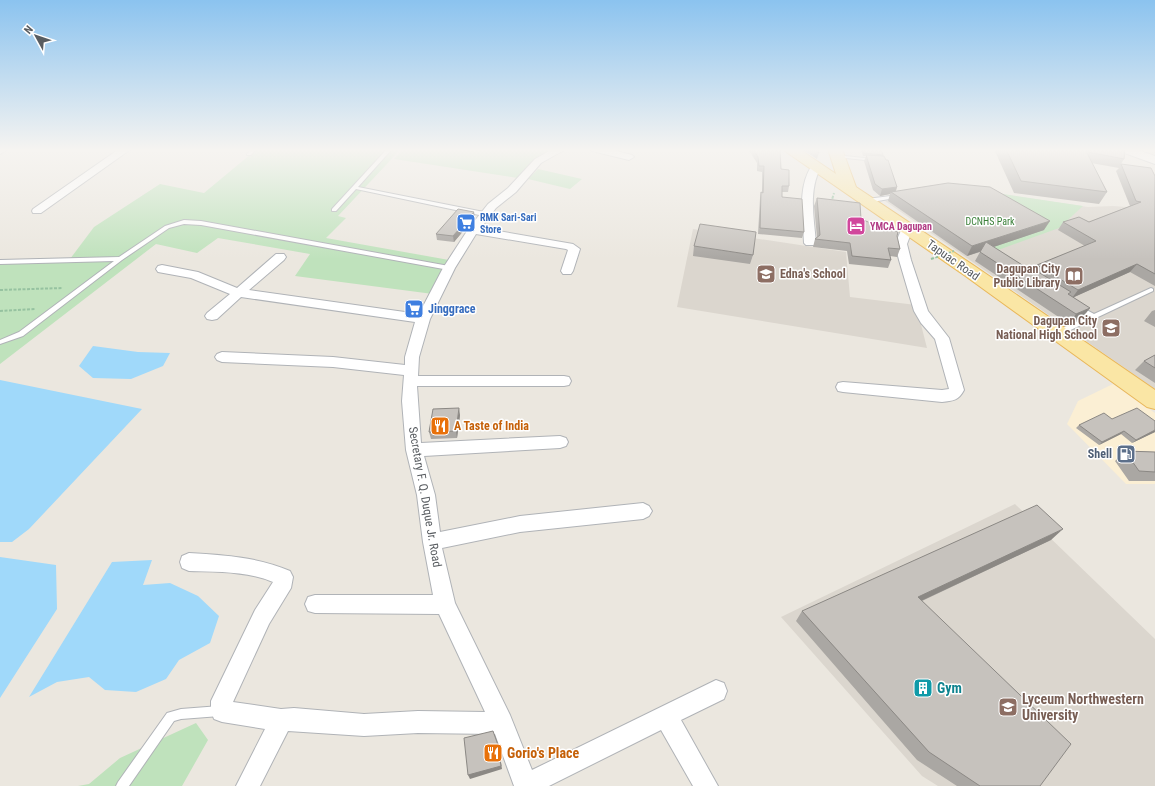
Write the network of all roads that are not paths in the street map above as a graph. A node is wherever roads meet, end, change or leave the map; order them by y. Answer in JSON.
{"nodes":[{"id":1,"x":73,"y":186,"type":"edge"},
{"id":2,"x":358,"y":186,"type":"edge"},
{"id":3,"x":516,"y":186,"type":"edge"},
{"id":4,"x":809,"y":186,"type":"edge"},
{"id":5,"x":844,"y":186,"type":"edge"},
{"id":6,"x":356,"y":188,"type":"junction"},
{"id":7,"x":848,"y":188,"type":"joint"},
{"id":8,"x":905,"y":195,"type":"edge"},
{"id":9,"x":867,"y":201,"type":"junction"},
{"id":10,"x":334,"y":210,"type":"dead end"},
{"id":11,"x":37,"y":211,"type":"dead end"},
{"id":12,"x":484,"y":214,"type":"junction"},
{"id":13,"x":907,"y":228,"type":"junction"},
{"id":14,"x":473,"y":230,"type":"junction"},
{"id":15,"x":810,"y":243,"type":"dead end"},
{"id":16,"x":280,"y":257,"type":"dead end"},
{"id":17,"x":120,"y":259,"type":"junction"},
{"id":18,"x":0,"y":262,"type":"edge"},
{"id":19,"x":449,"y":268,"type":"junction"},
{"id":20,"x":162,"y":269,"type":"dead end"},
{"id":21,"x":567,"y":271,"type":"dead end"},
{"id":22,"x":1151,"y":290,"type":"dead end"},
{"id":23,"x":239,"y":293,"type":"junction"},
{"id":24,"x":1074,"y":305,"type":"edge"},
{"id":25,"x":212,"y":316,"type":"dead end"},
{"id":26,"x":1094,"y":317,"type":"junction"},
{"id":27,"x":423,"y":320,"type":"junction"},
{"id":28,"x":1058,"y":333,"type":"junction"},
{"id":29,"x":0,"y":342,"type":"edge"},
{"id":30,"x":222,"y":357,"type":"dead end"},
{"id":31,"x":411,"y":376,"type":"junction"},
{"id":32,"x":564,"y":381,"type":"dead end"},
{"id":33,"x":843,"y":387,"type":"dead end"},
{"id":34,"x":1155,"y":401,"type":"edge"},
{"id":35,"x":560,"y":442,"type":"dead end"},
{"id":36,"x":414,"y":450,"type":"junction"},
{"id":37,"x":643,"y":511,"type":"dead end"},
{"id":38,"x":432,"y":542,"type":"junction"},
{"id":39,"x":189,"y":562,"type":"dead end"},
{"id":40,"x":315,"y":604,"type":"dead end"},
{"id":41,"x":445,"y":605,"type":"junction"},
{"id":42,"x":716,"y":691,"type":"dead end"},
{"id":43,"x":222,"y":711,"type":"junction"},
{"id":44,"x":666,"y":716,"type":"junction"},
{"id":45,"x":281,"y":720,"type":"junction"},
{"id":46,"x":502,"y":723,"type":"junction"},
{"id":47,"x":122,"y":786,"type":"edge"},
{"id":48,"x":248,"y":786,"type":"edge"},
{"id":49,"x":526,"y":786,"type":"edge"},
{"id":50,"x":706,"y":786,"type":"edge"}],
"edges":[{"from":1,"to":11,"type":"street"},
{"from":2,"to":6,"type":"lane"},
{"from":3,"to":12,"type":"street","name":"Secretary F. Q. Duque Jr. Road"},
{"from":4,"to":15,"type":"street"},
{"from":5,"to":7,"type":"main road","name":"Tapuac Road"},
{"from":6,"to":10,"type":"lane"},
{"from":6,"to":12,"type":"lane"},
{"from":7,"to":9,"type":"main road","name":"Tapuac Road"},
{"from":8,"to":9,"type":"lane"},
{"from":9,"to":13,"type":"main road","name":"Tapuac Road"},
{"from":12,"to":14,"type":"street","name":"Secretary F. Q. Duque Jr. Road"},
{"from":13,"to":28,"type":"main road","name":"Tapuac Road"},
{"from":13,"to":33,"type":"street"},
{"from":14,"to":19,"type":"street","name":"Secretary F. Q. Duque Jr. Road"},
{"from":14,"to":21,"type":"street"},
{"from":16,"to":23,"type":"street"},
{"from":17,"to":18,"type":"lane"},
{"from":17,"to":19,"type":"lane"},
{"from":17,"to":29,"type":"lane"},
{"from":19,"to":27,"type":"street","name":"Secretary F. Q. Duque Jr. Road"},
{"from":20,"to":23,"type":"street"},
{"from":22,"to":26,"type":"lane"},
{"from":23,"to":25,"type":"street"},
{"from":23,"to":27,"type":"street"},
{"from":24,"to":26,"type":"lane"},
{"from":26,"to":28,"type":"lane"},
{"from":27,"to":31,"type":"street","name":"Secretary F. Q. Duque Jr. Road"},
{"from":28,"to":34,"type":"main road","name":"Tapuac Road"},
{"from":30,"to":31,"type":"street"},
{"from":31,"to":32,"type":"street"},
{"from":31,"to":36,"type":"street","name":"Secretary F. Q. Duque Jr. Road"},
{"from":35,"to":36,"type":"street"},
{"from":36,"to":38,"type":"street","name":"Secretary F. Q. Duque Jr. Road"},
{"from":37,"to":38,"type":"street"},
{"from":38,"to":41,"type":"street","name":"Secretary F. Q. Duque Jr. Road"},
{"from":39,"to":43,"type":"street"},
{"from":40,"to":41,"type":"street"},
{"from":41,"to":46,"type":"street","name":"Secretary F. Q. Duque Jr. Road"},
{"from":42,"to":44,"type":"street"},
{"from":43,"to":45,"type":"street"},
{"from":43,"to":47,"type":"lane"},
{"from":44,"to":49,"type":"street"},
{"from":44,"to":50,"type":"street"},
{"from":45,"to":46,"type":"street"},
{"from":45,"to":48,"type":"street"},
{"from":46,"to":49,"type":"street","name":"Secretary F. Q. Duque Jr. Road"}]}
